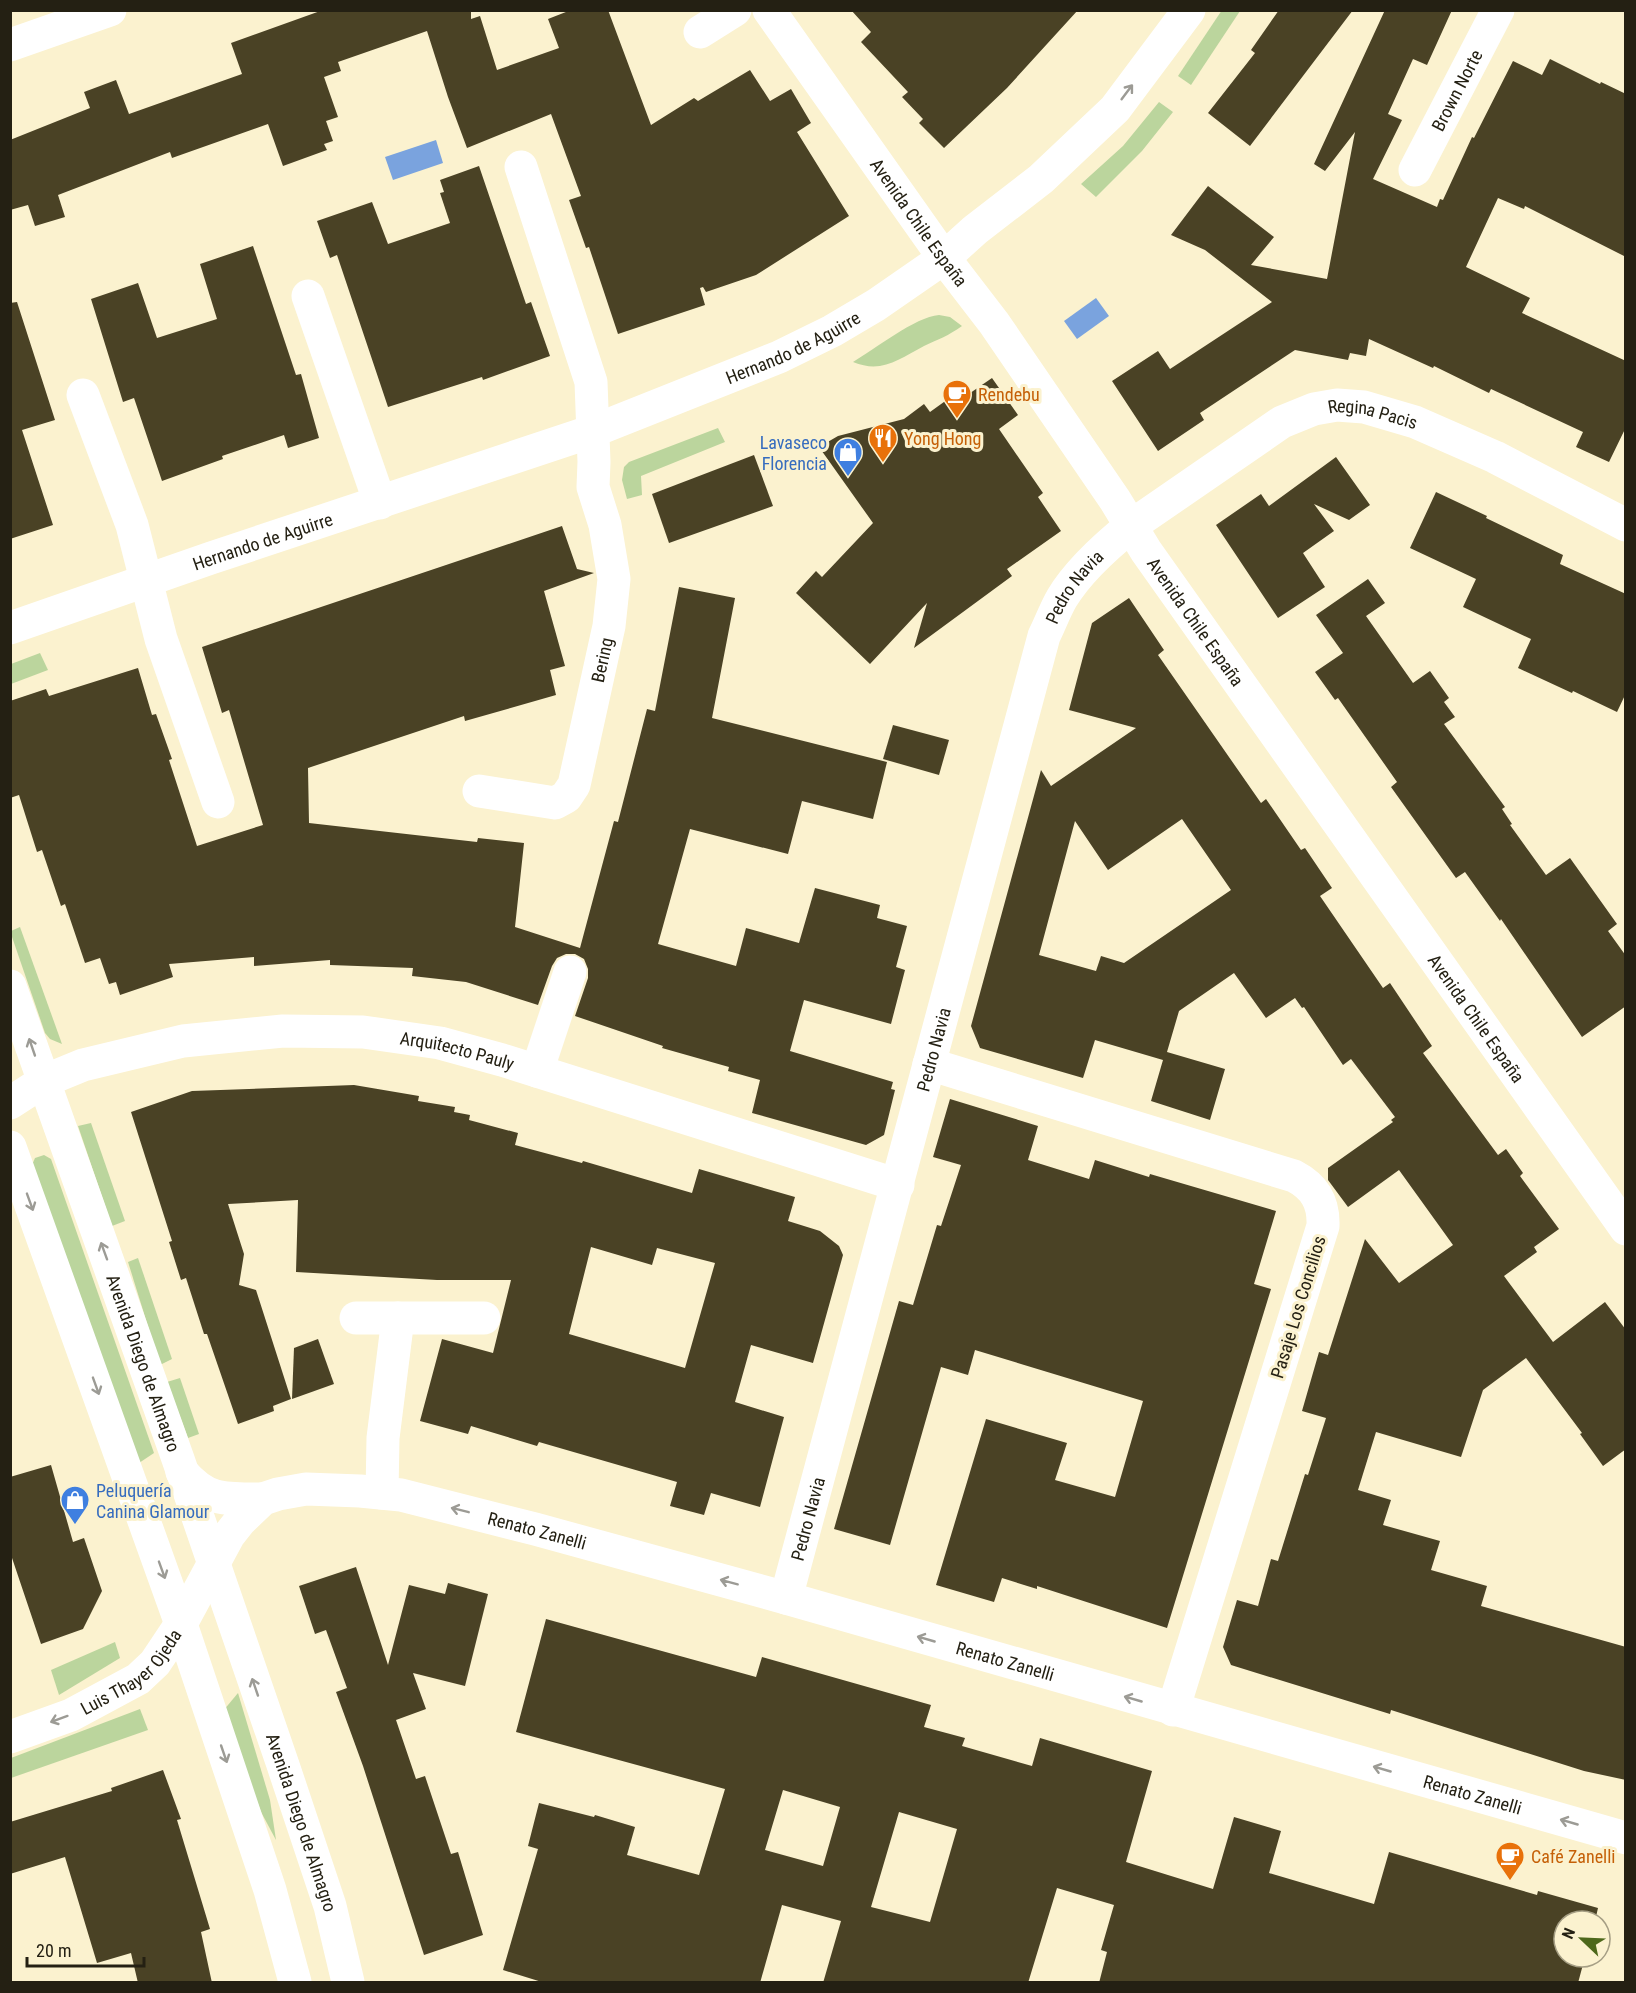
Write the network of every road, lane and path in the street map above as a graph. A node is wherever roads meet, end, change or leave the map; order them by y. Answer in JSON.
{"nodes":[{"id":1,"x":110,"y":10,"type":"edge"},
{"id":2,"x":735,"y":10,"type":"edge"},
{"id":3,"x":769,"y":10,"type":"edge"},
{"id":4,"x":1160,"y":10,"type":"edge"},
{"id":5,"x":1189,"y":10,"type":"edge"},
{"id":6,"x":1498,"y":10,"type":"edge"},
{"id":7,"x":700,"y":32,"type":"dead end"},
{"id":8,"x":10,"y":45,"type":"edge"},
{"id":9,"x":521,"y":167,"type":"dead end"},
{"id":10,"x":1415,"y":170,"type":"dead end"},
{"id":11,"x":975,"y":230,"type":"junction"},
{"id":12,"x":944,"y":258,"type":"junction"},
{"id":13,"x":308,"y":296,"type":"dead end"},
{"id":14,"x":83,"y":395,"type":"dead end"},
{"id":15,"x":593,"y":431,"type":"junction"},
{"id":16,"x":380,"y":503,"type":"junction"},
{"id":17,"x":1626,"y":525,"type":"edge"},
{"id":18,"x":1131,"y":526,"type":"junction"},
{"id":19,"x":146,"y":582,"type":"junction"},
{"id":20,"x":10,"y":628,"type":"edge"},
{"id":21,"x":479,"y":791,"type":"dead end"},
{"id":22,"x":218,"y":802,"type":"dead end"},
{"id":23,"x":570,"y":972,"type":"dead end"},
{"id":24,"x":10,"y":986,"type":"edge"},
{"id":25,"x":929,"y":1064,"type":"junction"},
{"id":26,"x":537,"y":1071,"type":"junction"},
{"id":27,"x":44,"y":1081,"type":"junction"},
{"id":28,"x":10,"y":1103,"type":"edge"},
{"id":29,"x":10,"y":1147,"type":"edge"},
{"id":30,"x":898,"y":1185,"type":"junction"},
{"id":31,"x":1626,"y":1229,"type":"edge"},
{"id":32,"x":356,"y":1318,"type":"dead end"},
{"id":33,"x":398,"y":1318,"type":"junction"},
{"id":34,"x":484,"y":1318,"type":"dead end"},
{"id":35,"x":182,"y":1472,"type":"junction"},
{"id":36,"x":382,"y":1493,"type":"junction"},
{"id":37,"x":263,"y":1499,"type":"junction"},
{"id":38,"x":213,"y":1564,"type":"junction"},
{"id":39,"x":786,"y":1598,"type":"junction"},
{"id":40,"x":181,"y":1624,"type":"junction"},
{"id":41,"x":1173,"y":1710,"type":"junction"},
{"id":42,"x":10,"y":1737,"type":"edge"},
{"id":43,"x":1626,"y":1838,"type":"edge"},
{"id":44,"x":295,"y":1983,"type":"edge"},
{"id":45,"x":348,"y":1983,"type":"edge"}],
"edges":[{"from":1,"to":8,"type":"street"},
{"from":2,"to":7,"type":"street"},
{"from":3,"to":12,"type":"street","name":"Avenida Chile España"},
{"from":4,"to":11,"type":"street","name":"Hernando de Aguirre"},
{"from":11,"to":5,"type":"street","name":"Hernando de Aguirre","one_way":true},
{"from":6,"to":10,"type":"street","name":"Brown Norte"},
{"from":9,"to":15,"type":"street"},
{"from":11,"to":12,"type":"street","name":"Hernando de Aguirre"},
{"from":12,"to":15,"type":"street","name":"Hernando de Aguirre"},
{"from":12,"to":18,"type":"street","name":"Avenida Chile España"},
{"from":13,"to":16,"type":"street"},
{"from":14,"to":19,"type":"street"},
{"from":15,"to":16,"type":"street","name":"Hernando de Aguirre"},
{"from":15,"to":21,"type":"street","name":"Bering"},
{"from":16,"to":19,"type":"street","name":"Hernando de Aguirre"},
{"from":17,"to":18,"type":"street","name":"Regina Pacis"},
{"from":18,"to":25,"type":"street","name":"Pedro Navia"},
{"from":18,"to":31,"type":"street","name":"Avenida Chile España"},
{"from":19,"to":20,"type":"street","name":"Hernando de Aguirre"},
{"from":19,"to":22,"type":"street"},
{"from":23,"to":26,"type":"street"},
{"from":27,"to":24,"type":"street","name":"Avenida Diego de Almagro","one_way":true},
{"from":25,"to":30,"type":"street","name":"Pedro Navia"},
{"from":25,"to":41,"type":"street","name":"Pasaje Los Concilios"},
{"from":26,"to":27,"type":"street","name":"Arquitecto Pauly"},
{"from":26,"to":30,"type":"street","name":"Arquitecto Pauly"},
{"from":27,"to":28,"type":"street","name":"Arquitecto Pauly"},
{"from":35,"to":27,"type":"street","name":"Avenida Diego de Almagro","one_way":true},
{"from":29,"to":40,"type":"street","one_way":true},
{"from":30,"to":39,"type":"street","name":"Pedro Navia"},
{"from":32,"to":33,"type":"street"},
{"from":33,"to":34,"type":"street"},
{"from":33,"to":36,"type":"street"},
{"from":35,"to":37,"type":"street","name":"Renato Zanelli"},
{"from":35,"to":38,"type":"street","name":"Avenida Diego de Almagro"},
{"from":36,"to":37,"type":"street","name":"Renato Zanelli"},
{"from":39,"to":36,"type":"street","name":"Renato Zanelli","one_way":true},
{"from":37,"to":38,"type":"street"},
{"from":38,"to":40,"type":"street","name":"Luis Thayer Ojeda"},
{"from":45,"to":38,"type":"street","name":"Avenida Diego de Almagro","one_way":true},
{"from":41,"to":39,"type":"street","name":"Renato Zanelli","one_way":true},
{"from":40,"to":42,"type":"street","name":"Luis Thayer Ojeda","one_way":true},
{"from":40,"to":44,"type":"street","one_way":true},
{"from":43,"to":41,"type":"street","name":"Renato Zanelli","one_way":true}]}
